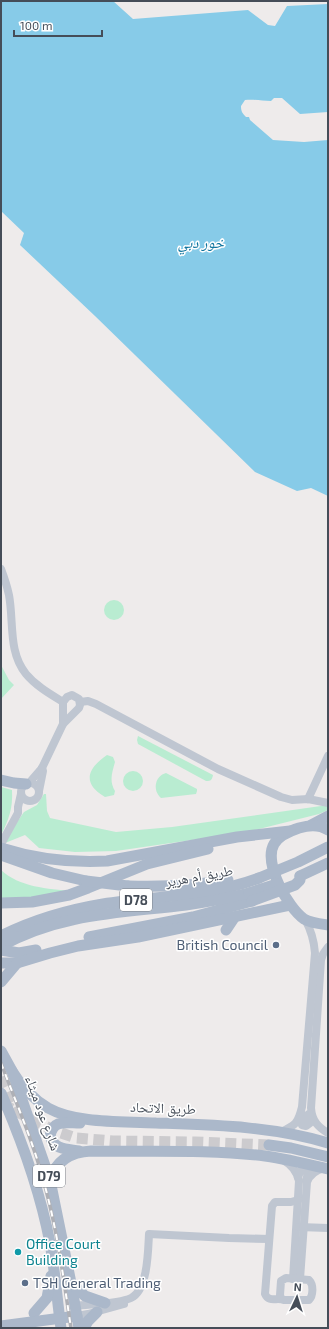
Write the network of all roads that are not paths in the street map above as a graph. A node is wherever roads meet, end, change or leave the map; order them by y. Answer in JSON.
{"nodes":[{"id":1,"x":1,"y":569,"type":"edge"},
{"id":2,"x":63,"y":702,"type":"junction"},
{"id":3,"x":80,"y":702,"type":"junction"},
{"id":4,"x":63,"y":724,"type":"junction"},
{"id":5,"x":328,"y":756,"type":"edge"},
{"id":6,"x":42,"y":768,"type":"junction"},
{"id":7,"x":1,"y":780,"type":"edge"},
{"id":8,"x":27,"y":783,"type":"junction"},
{"id":9,"x":39,"y":790,"type":"junction"},
{"id":10,"x":21,"y":794,"type":"junction"},
{"id":11,"x":32,"y":800,"type":"junction"},
{"id":12,"x":308,"y":800,"type":"junction"},
{"id":13,"x":328,"y":803,"type":"edge"},
{"id":14,"x":18,"y":813,"type":"junction"},
{"id":15,"x":328,"y":816,"type":"edge"},
{"id":16,"x":311,"y":825,"type":"junction"},
{"id":17,"x":328,"y":830,"type":"edge"},
{"id":18,"x":290,"y":831,"type":"junction"},
{"id":19,"x":237,"y":837,"type":"junction"},
{"id":20,"x":1,"y":844,"type":"edge"},
{"id":21,"x":328,"y":847,"type":"edge"},
{"id":22,"x":5,"y":853,"type":"edge"},
{"id":23,"x":328,"y":863,"type":"edge"},
{"id":24,"x":256,"y":879,"type":"junction"},
{"id":25,"x":251,"y":897,"type":"junction"},
{"id":26,"x":1,"y":903,"type":"edge"},
{"id":27,"x":290,"y":906,"type":"junction"},
{"id":28,"x":234,"y":918,"type":"junction"},
{"id":29,"x":305,"y":919,"type":"junction"},
{"id":30,"x":328,"y":925,"type":"edge"},
{"id":31,"x":226,"y":930,"type":"dead end"},
{"id":32,"x":24,"y":931,"type":"junction"},
{"id":33,"x":1,"y":936,"type":"edge"},
{"id":34,"x":1,"y":946,"type":"edge"},
{"id":35,"x":328,"y":947,"type":"edge"},
{"id":36,"x":1,"y":950,"type":"edge"},
{"id":37,"x":1,"y":963,"type":"edge"},
{"id":38,"x":16,"y":963,"type":"junction"},
{"id":39,"x":1,"y":982,"type":"edge"},
{"id":40,"x":1,"y":1051,"type":"edge"},
{"id":41,"x":12,"y":1071,"type":"junction"},
{"id":42,"x":1,"y":1093,"type":"edge"},
{"id":43,"x":306,"y":1108,"type":"junction"},
{"id":44,"x":118,"y":1121,"type":"junction"},
{"id":45,"x":281,"y":1132,"type":"junction"},
{"id":46,"x":328,"y":1133,"type":"edge"},
{"id":47,"x":328,"y":1143,"type":"edge"},
{"id":48,"x":268,"y":1145,"type":"tunnel mouth"},
{"id":49,"x":82,"y":1152,"type":"junction"},
{"id":50,"x":328,"y":1157,"type":"edge"},
{"id":51,"x":279,"y":1158,"type":"junction"},
{"id":52,"x":326,"y":1169,"type":"edge"},
{"id":53,"x":298,"y":1177,"type":"junction"},
{"id":54,"x":50,"y":1180,"type":"junction"},
{"id":55,"x":306,"y":1187,"type":"junction"},
{"id":56,"x":298,"y":1200,"type":"junction"},
{"id":57,"x":300,"y":1227,"type":"junction"},
{"id":58,"x":328,"y":1228,"type":"edge"},
{"id":59,"x":269,"y":1239,"type":"junction"},
{"id":60,"x":50,"y":1244,"type":"junction"},
{"id":61,"x":146,"y":1267,"type":"junction"},
{"id":62,"x":297,"y":1279,"type":"junction"},
{"id":63,"x":71,"y":1283,"type":"junction"},
{"id":64,"x":281,"y":1298,"type":"junction"},
{"id":65,"x":105,"y":1303,"type":"junction"},
{"id":66,"x":76,"y":1311,"type":"junction"},
{"id":67,"x":96,"y":1312,"type":"junction"},
{"id":68,"x":34,"y":1313,"type":"junction"},
{"id":69,"x":1,"y":1318,"type":"edge"},
{"id":70,"x":60,"y":1318,"type":"edge"},
{"id":71,"x":16,"y":1324,"type":"junction"},
{"id":72,"x":1,"y":1326,"type":"edge"},
{"id":73,"x":48,"y":1328,"type":"edge"},
{"id":74,"x":79,"y":1328,"type":"edge"},
{"id":75,"x":84,"y":1328,"type":"edge"}],
"edges":[{"from":1,"to":2,"type":"street"},
{"from":2,"to":3,"type":"street"},
{"from":2,"to":4,"type":"street"},
{"from":3,"to":4,"type":"street"},
{"from":3,"to":12,"type":"street"},
{"from":4,"to":6,"type":"street"},
{"from":5,"to":12,"type":"street"},
{"from":6,"to":8,"type":"street"},
{"from":6,"to":9,"type":"street"},
{"from":7,"to":8,"type":"main road"},
{"from":8,"to":9,"type":"street"},
{"from":8,"to":10,"type":"street"},
{"from":9,"to":11,"type":"street"},
{"from":10,"to":11,"type":"street"},
{"from":10,"to":14,"type":"street"},
{"from":11,"to":14,"type":"street"},
{"from":12,"to":13,"type":"street"},
{"from":14,"to":20,"type":"street"},
{"from":15,"to":16,"type":"main road"},
{"from":16,"to":17,"type":"main road"},
{"from":16,"to":18,"type":"main road"},
{"from":18,"to":19,"type":"main road"},
{"from":18,"to":27,"type":"main road"},
{"from":19,"to":22,"type":"main road"},
{"from":19,"to":26,"type":"main road"},
{"from":21,"to":24,"type":"main road","name":"طريق أم هرير","number":"D78","bridge":true},
{"from":22,"to":24,"type":"main road","bridge":true},
{"from":23,"to":25,"type":"main road","bridge":true},
{"from":24,"to":32,"type":"main road","name":"طريق أم هرير","number":"D78"},
{"from":25,"to":32,"type":"main road","name":"طريق أم هرير","number":"D78"},
{"from":25,"to":36,"type":"main road"},
{"from":27,"to":28,"type":"main road"},
{"from":27,"to":29,"type":"main road"},
{"from":28,"to":31,"type":"main road"},
{"from":28,"to":38,"type":"main road"},
{"from":29,"to":30,"type":"main road"},
{"from":29,"to":43,"type":"street"},
{"from":32,"to":33,"type":"main road","name":"طريق أم هرير","number":"D78"},
{"from":32,"to":34,"type":"main road","name":"طريق أم هرير","number":"D78"},
{"from":35,"to":43,"type":"street"},
{"from":37,"to":38,"type":"main road"},
{"from":38,"to":39,"type":"main road"},
{"from":40,"to":41,"type":"main road","name":"شارع عود ميثاء","number":"D79"},
{"from":41,"to":44,"type":"main road","name":"طريق الاتحاد"},
{"from":41,"to":54,"type":"main road","name":"شارع عود ميثاء","number":"D79"},
{"from":42,"to":60,"type":"main road","number":"D79"},
{"from":43,"to":45,"type":"street"},
{"from":43,"to":46,"type":"street"},
{"from":44,"to":45,"type":"main road","name":"طريق الاتحاد"},
{"from":44,"to":49,"type":"main road"},
{"from":45,"to":47,"type":"main road","name":"طريق الاتحاد"},
{"from":48,"to":50,"type":"main road"},
{"from":49,"to":51,"type":"main road"},
{"from":49,"to":54,"type":"main road"},
{"from":51,"to":52,"type":"main road"},
{"from":51,"to":53,"type":"street"},
{"from":52,"to":55,"type":"street"},
{"from":53,"to":55,"type":"street"},
{"from":53,"to":56,"type":"street"},
{"from":54,"to":63,"type":"main road","name":"شارع عود ميثاء","number":"D79"},
{"from":55,"to":57,"type":"street"},
{"from":56,"to":57,"type":"street"},
{"from":56,"to":59,"type":"street"},
{"from":57,"to":58,"type":"street"},
{"from":57,"to":62,"type":"street"},
{"from":59,"to":61,"type":"street"},
{"from":59,"to":64,"type":"street"},
{"from":60,"to":68,"type":"main road"},
{"from":60,"to":70,"type":"main road","number":"D79"},
{"from":61,"to":65,"type":"street"},
{"from":61,"to":67,"type":"street"},
{"from":62,"to":64,"type":"street"},
{"from":62,"to":64,"type":"street"},
{"from":63,"to":65,"type":"main road"},
{"from":63,"to":66,"type":"main road","name":"شارع عود ميثاء","number":"D79"},
{"from":65,"to":66,"type":"street"},
{"from":66,"to":67,"type":"street"},
{"from":66,"to":70,"type":"main road"},
{"from":66,"to":74,"type":"main road","name":"شارع عود ميثاء","number":"D79"},
{"from":67,"to":75,"type":"main road"},
{"from":68,"to":69,"type":"main road"},
{"from":68,"to":70,"type":"main road"},
{"from":70,"to":71,"type":"main road"},
{"from":71,"to":72,"type":"main road"},
{"from":71,"to":73,"type":"main road"}]}
